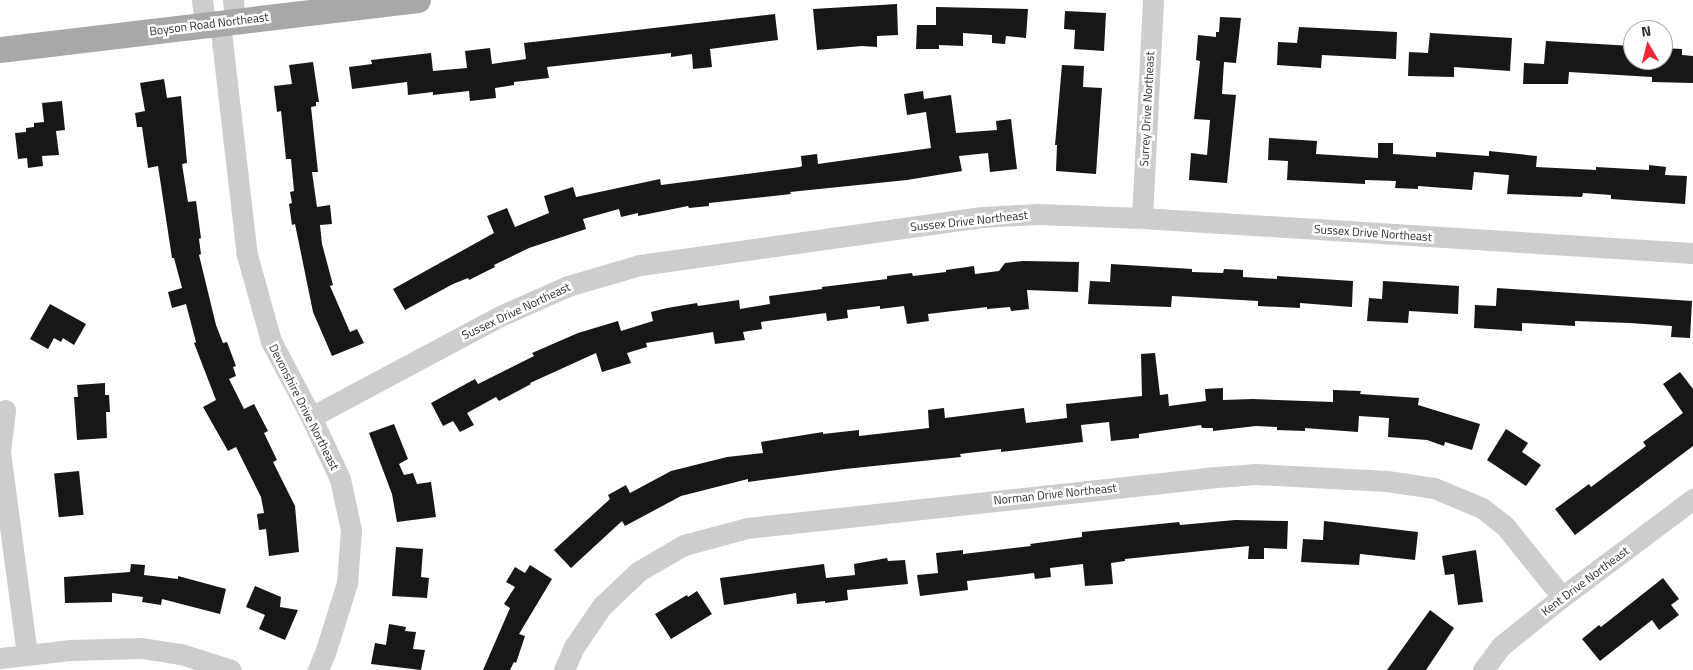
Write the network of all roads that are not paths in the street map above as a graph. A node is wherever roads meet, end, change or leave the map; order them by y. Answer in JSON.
{"nodes":[{"id":1,"x":418,"y":0,"type":"edge"},
{"id":2,"x":1153,"y":0,"type":"edge"},
{"id":3,"x":219,"y":14,"type":"edge"},
{"id":4,"x":0,"y":50,"type":"edge"},
{"id":5,"x":1142,"y":218,"type":"junction"},
{"id":6,"x":1693,"y":252,"type":"edge"},
{"id":7,"x":5,"y":410,"type":"dead end"},
{"id":8,"x":311,"y":417,"type":"junction"},
{"id":9,"x":1693,"y":499,"type":"edge"},
{"id":10,"x":1562,"y":597,"type":"junction"},
{"id":11,"x":27,"y":655,"type":"junction"},
{"id":12,"x":0,"y":658,"type":"edge"},
{"id":13,"x":230,"y":670,"type":"edge"},
{"id":14,"x":318,"y":670,"type":"edge"},
{"id":15,"x":564,"y":670,"type":"edge"},
{"id":16,"x":1483,"y":670,"type":"edge"}],
"edges":[{"from":1,"to":3,"type":"main road","name":"Boyson Road Northeast"},
{"from":2,"to":5,"type":"street","name":"Surrey Drive Northeast"},
{"from":3,"to":4,"type":"main road","name":"Boyson Road Northeast"},
{"from":3,"to":8,"type":"street","name":"Devonshire Drive Northeast"},
{"from":5,"to":6,"type":"street","name":"Sussex Drive Northeast"},
{"from":5,"to":8,"type":"street","name":"Sussex Drive Northeast"},
{"from":7,"to":11,"type":"street"},
{"from":8,"to":14,"type":"street","name":"Devonshire Drive Northeast"},
{"from":9,"to":10,"type":"street","name":"Kent Drive Northeast"},
{"from":10,"to":15,"type":"street","name":"Norman Drive Northeast"},
{"from":10,"to":16,"type":"street","name":"Kent Drive Northeast"},
{"from":11,"to":12,"type":"street"},
{"from":11,"to":13,"type":"street"}]}
